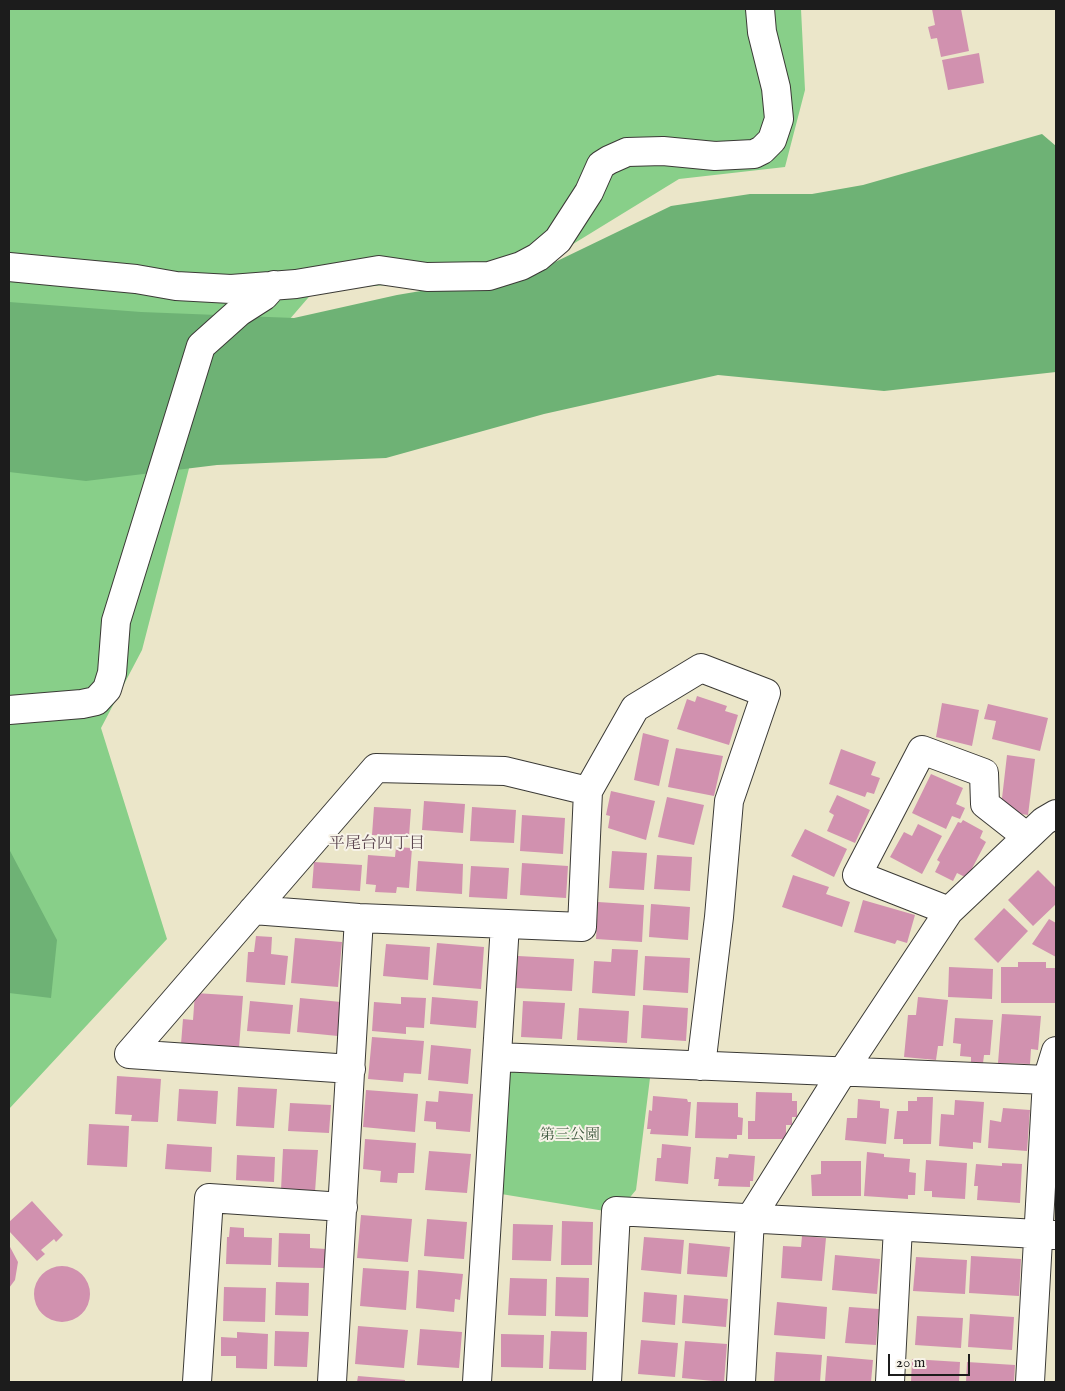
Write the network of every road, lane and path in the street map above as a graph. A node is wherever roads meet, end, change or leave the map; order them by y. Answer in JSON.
{"nodes":[{"id":1,"x":760,"y":9,"type":"edge"},
{"id":2,"x":9,"y":267,"type":"edge"},
{"id":3,"x":274,"y":285,"type":"junction"},
{"id":4,"x":9,"y":710,"type":"edge"},
{"id":5,"x":588,"y":791,"type":"junction"},
{"id":6,"x":1056,"y":814,"type":"edge"},
{"id":7,"x":1028,"y":837,"type":"junction"},
{"id":8,"x":253,"y":910,"type":"junction"},
{"id":9,"x":949,"y":911,"type":"junction"},
{"id":10,"x":359,"y":918,"type":"junction"},
{"id":11,"x":505,"y":924,"type":"junction"},
{"id":12,"x":1056,"y":1051,"type":"edge"},
{"id":13,"x":497,"y":1057,"type":"junction"},
{"id":14,"x":702,"y":1066,"type":"junction"},
{"id":15,"x":350,"y":1069,"type":"junction"},
{"id":16,"x":843,"y":1072,"type":"junction"},
{"id":17,"x":1047,"y":1080,"type":"junction"},
{"id":18,"x":343,"y":1207,"type":"junction"},
{"id":19,"x":750,"y":1218,"type":"junction"},
{"id":20,"x":898,"y":1227,"type":"junction"},
{"id":21,"x":1047,"y":1235,"type":"edge"},
{"id":22,"x":197,"y":1382,"type":"edge"},
{"id":23,"x":332,"y":1382,"type":"edge"},
{"id":24,"x":477,"y":1382,"type":"edge"},
{"id":25,"x":607,"y":1382,"type":"edge"},
{"id":26,"x":741,"y":1382,"type":"edge"},
{"id":27,"x":890,"y":1382,"type":"edge"},
{"id":28,"x":1030,"y":1382,"type":"edge"}],
"edges":[{"from":1,"to":3,"type":"street"},
{"from":2,"to":3,"type":"street"},
{"from":3,"to":4,"type":"street"},
{"from":5,"to":8,"type":"street"},
{"from":5,"to":11,"type":"street"},
{"from":5,"to":14,"type":"street"},
{"from":6,"to":7,"type":"street"},
{"from":7,"to":9,"type":"street"},
{"from":7,"to":9,"type":"street"},
{"from":8,"to":10,"type":"street"},
{"from":8,"to":15,"type":"street"},
{"from":9,"to":16,"type":"street"},
{"from":10,"to":11,"type":"street"},
{"from":10,"to":15,"type":"street"},
{"from":11,"to":13,"type":"street"},
{"from":12,"to":17,"type":"street"},
{"from":13,"to":14,"type":"street"},
{"from":13,"to":24,"type":"street"},
{"from":14,"to":16,"type":"street"},
{"from":15,"to":18,"type":"street"},
{"from":16,"to":17,"type":"street"},
{"from":16,"to":19,"type":"street"},
{"from":17,"to":21,"type":"street"},
{"from":18,"to":22,"type":"street"},
{"from":18,"to":23,"type":"street"},
{"from":19,"to":20,"type":"street"},
{"from":19,"to":25,"type":"street"},
{"from":19,"to":26,"type":"street"},
{"from":20,"to":21,"type":"street"},
{"from":20,"to":27,"type":"street"},
{"from":21,"to":28,"type":"street"}]}
